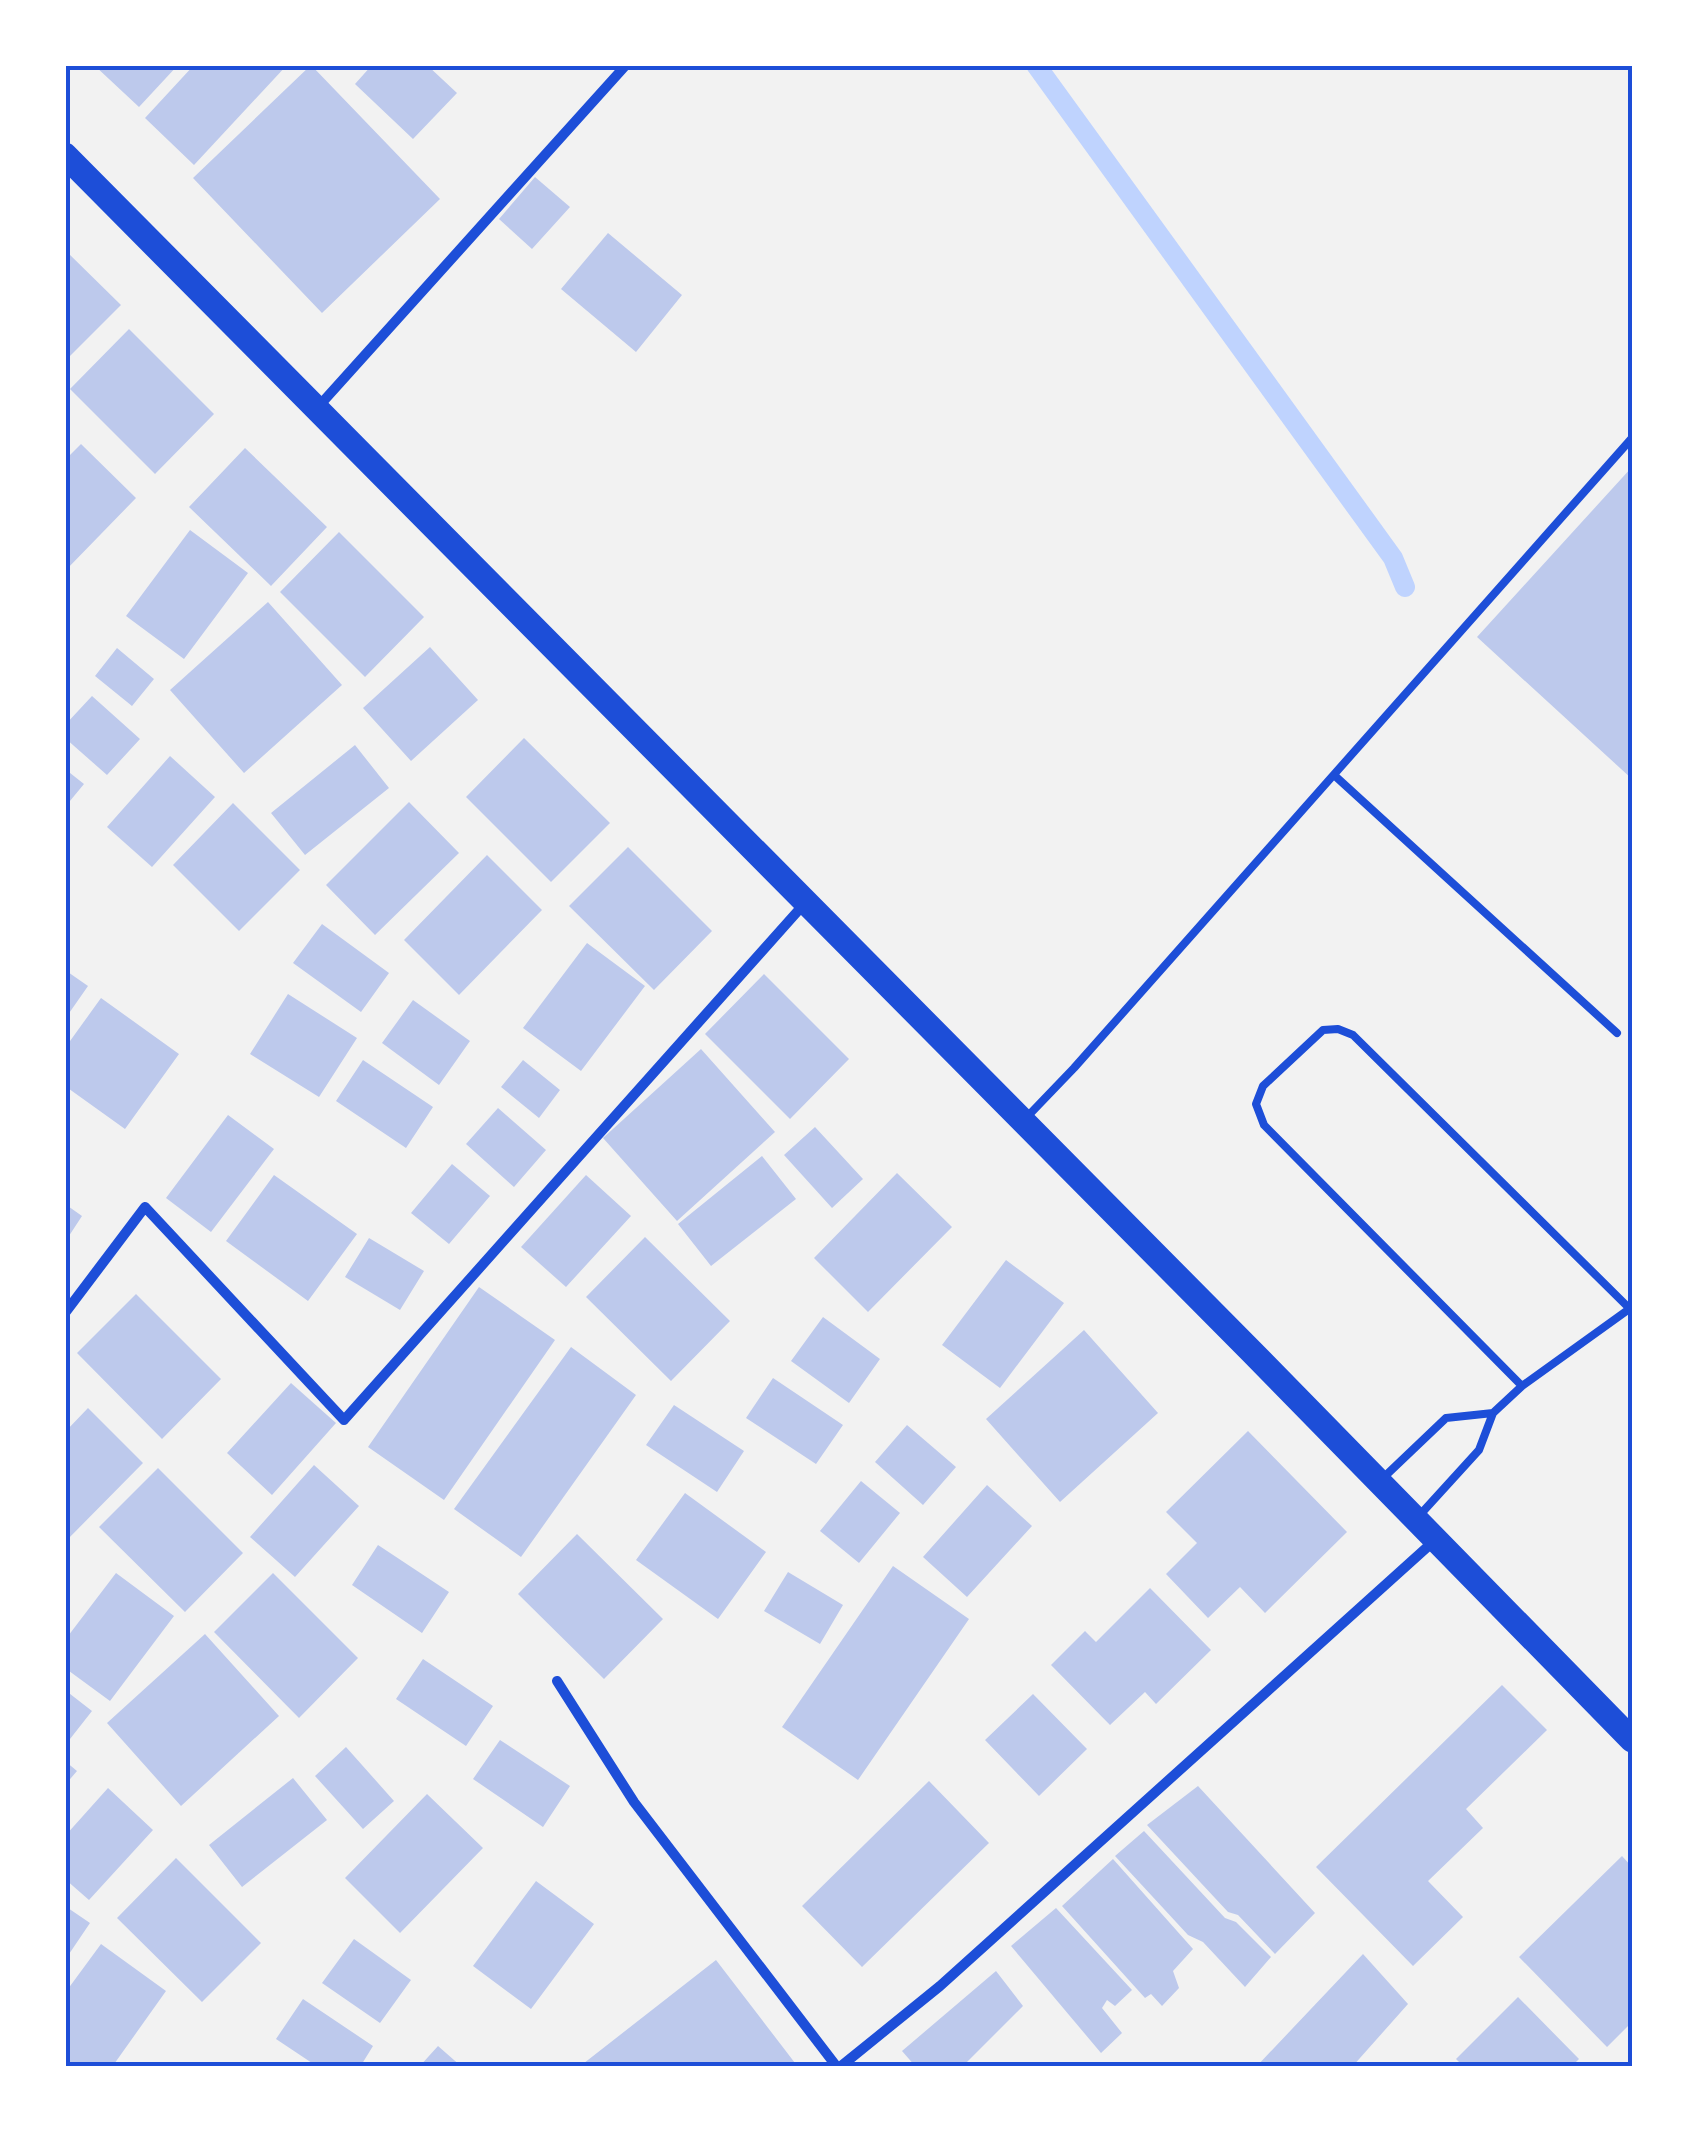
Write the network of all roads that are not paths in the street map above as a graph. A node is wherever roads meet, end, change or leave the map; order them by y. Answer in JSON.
{"nodes":[{"id":1,"x":626,"y":65,"type":"edge"},
{"id":2,"x":65,"y":155,"type":"edge"},
{"id":3,"x":316,"y":408,"type":"junction"},
{"id":4,"x":1632,"y":438,"type":"edge"},
{"id":5,"x":1334,"y":775,"type":"junction"},
{"id":6,"x":806,"y":902,"type":"junction"},
{"id":7,"x":1617,"y":1032,"type":"dead end"},
{"id":8,"x":1022,"y":1121,"type":"junction"},
{"id":9,"x":1631,"y":1308,"type":"edge"},
{"id":10,"x":65,"y":1313,"type":"edge"},
{"id":11,"x":1522,"y":1386,"type":"junction"},
{"id":12,"x":1492,"y":1414,"type":"junction"},
{"id":13,"x":1378,"y":1482,"type":"junction"},
{"id":14,"x":1415,"y":1520,"type":"junction"},
{"id":15,"x":1434,"y":1540,"type":"junction"},
{"id":16,"x":557,"y":1682,"type":"dead end"},
{"id":17,"x":1632,"y":1740,"type":"edge"},
{"id":18,"x":839,"y":2067,"type":"edge"}],
"edges":[{"from":1,"to":3,"type":"street"},
{"from":2,"to":3,"type":"main road"},
{"from":3,"to":6,"type":"main road"},
{"from":4,"to":5,"type":"lane"},
{"from":5,"to":7,"type":"lane"},
{"from":5,"to":8,"type":"lane"},
{"from":6,"to":8,"type":"main road"},
{"from":6,"to":10,"type":"street"},
{"from":8,"to":13,"type":"main road"},
{"from":9,"to":11,"type":"lane"},
{"from":9,"to":11,"type":"lane"},
{"from":11,"to":12,"type":"lane"},
{"from":12,"to":13,"type":"lane"},
{"from":12,"to":14,"type":"lane"},
{"from":13,"to":14,"type":"main road"},
{"from":14,"to":15,"type":"main road"},
{"from":15,"to":17,"type":"main road"},
{"from":15,"to":18,"type":"street"},
{"from":16,"to":18,"type":"street"}]}
